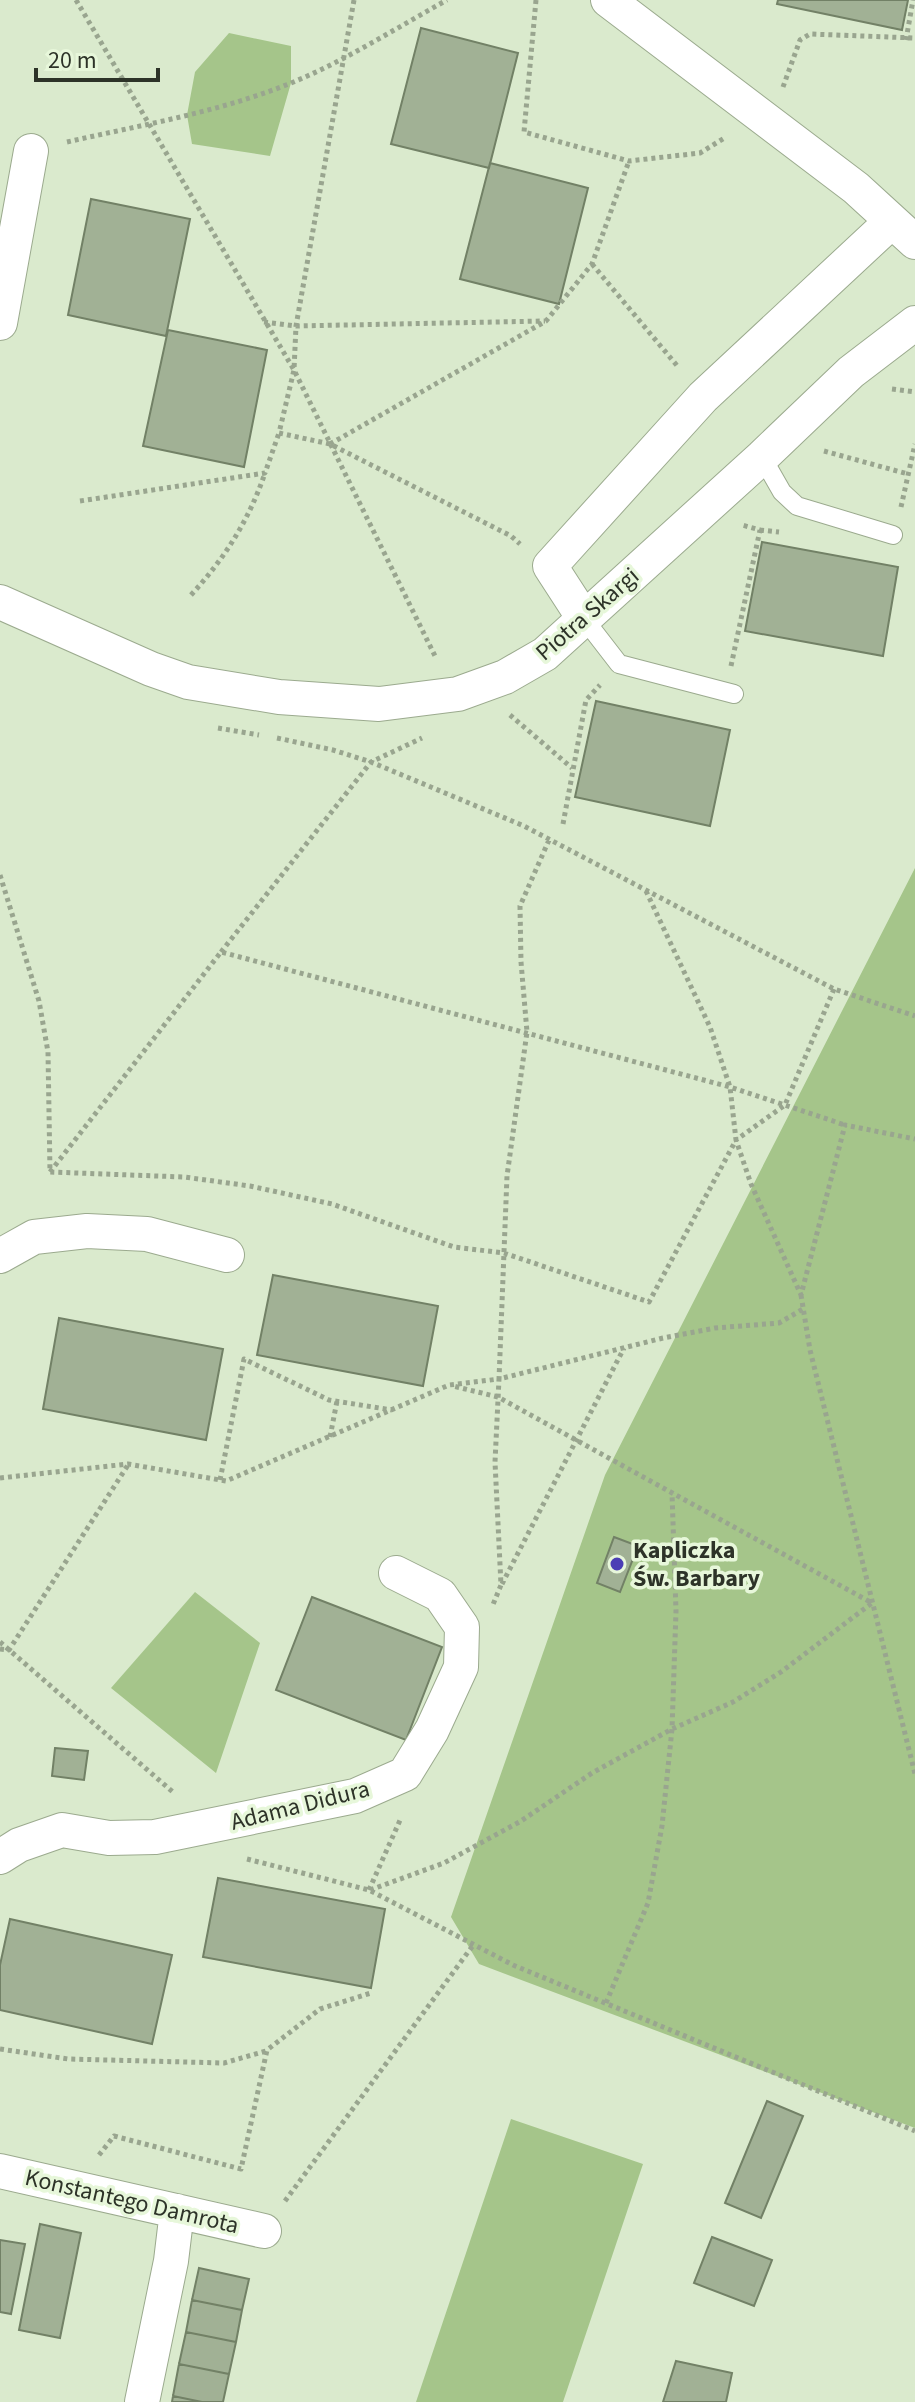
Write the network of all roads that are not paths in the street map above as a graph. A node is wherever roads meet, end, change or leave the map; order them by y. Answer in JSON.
{"nodes":[{"id":1,"x":608,"y":0,"type":"edge"},
{"id":2,"x":31,"y":151,"type":"road end"},
{"id":3,"x":904,"y":231,"type":"edge"},
{"id":4,"x":0,"y":323,"type":"edge"},
{"id":5,"x":915,"y":323,"type":"edge"},
{"id":6,"x":762,"y":457,"type":"junction"},
{"id":7,"x":893,"y":535,"type":"road end"},
{"id":8,"x":0,"y":602,"type":"edge"},
{"id":9,"x":585,"y":620,"type":"junction"},
{"id":10,"x":730,"y":693,"type":"road end"},
{"id":11,"x":227,"y":1255,"type":"dead end"},
{"id":12,"x":0,"y":1256,"type":"edge"},
{"id":13,"x":396,"y":1573,"type":"dead end"},
{"id":14,"x":0,"y":1857,"type":"edge"},
{"id":15,"x":0,"y":2171,"type":"edge"},
{"id":16,"x":177,"y":2211,"type":"junction"},
{"id":17,"x":264,"y":2231,"type":"road end"},
{"id":18,"x":142,"y":2402,"type":"edge"}],
"edges":[{"from":1,"to":3,"type":"street"},
{"from":2,"to":4,"type":"street"},
{"from":3,"to":9,"type":"street"},
{"from":5,"to":6,"type":"street","name":"Piotra Skargi"},
{"from":6,"to":7,"type":"lane"},
{"from":6,"to":9,"type":"street","name":"Piotra Skargi"},
{"from":8,"to":9,"type":"street","name":"Piotra Skargi"},
{"from":9,"to":10,"type":"lane"},
{"from":11,"to":12,"type":"street"},
{"from":13,"to":14,"type":"street","name":"Adama Didura"},
{"from":15,"to":16,"type":"street","name":"Konstantego Damrota"},
{"from":16,"to":17,"type":"street","name":"Konstantego Damrota"},
{"from":16,"to":18,"type":"street"}]}
